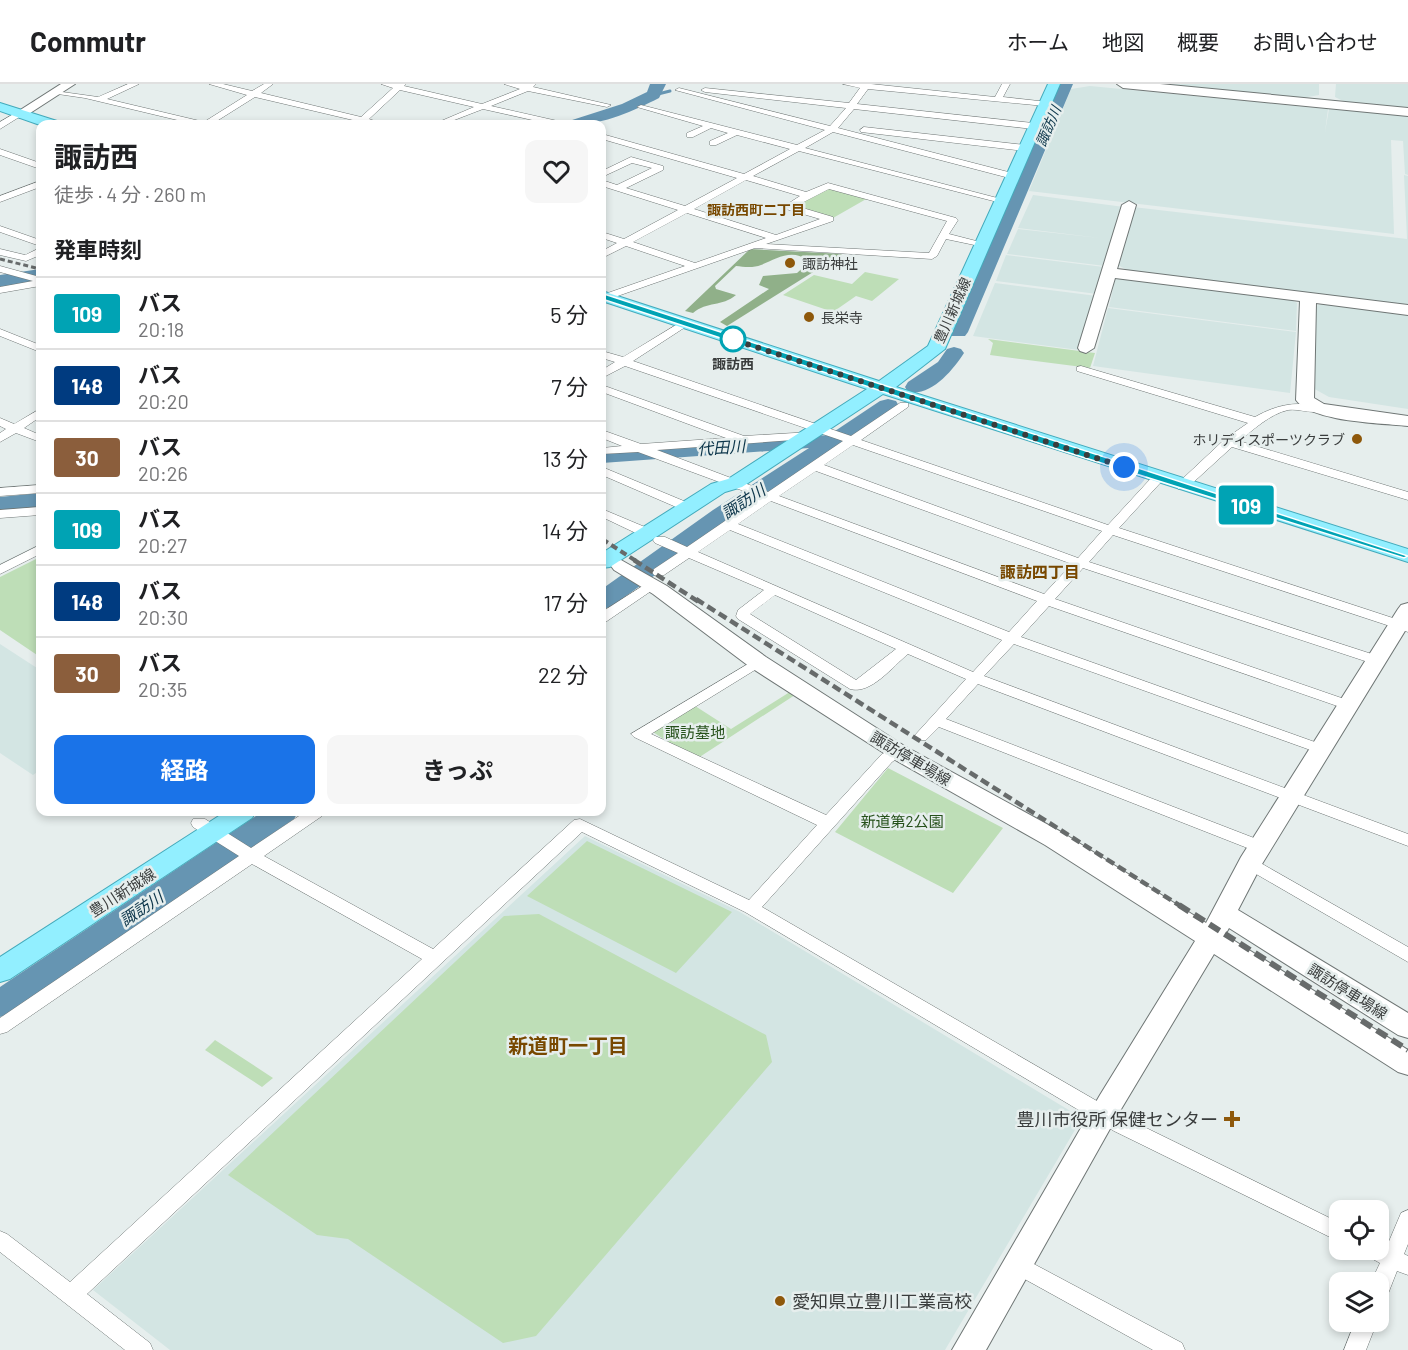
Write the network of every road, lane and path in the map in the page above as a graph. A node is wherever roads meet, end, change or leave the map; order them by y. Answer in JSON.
{"nodes":[{"id":1,"x":69,"y":84,"type":"edge"},
{"id":2,"x":135,"y":84,"type":"edge"},
{"id":3,"x":213,"y":84,"type":"edge"},
{"id":4,"x":269,"y":84,"type":"edge"},
{"id":5,"x":385,"y":84,"type":"edge"},
{"id":6,"x":508,"y":84,"type":"edge"},
{"id":7,"x":712,"y":84,"type":"edge"},
{"id":8,"x":847,"y":84,"type":"edge"},
{"id":9,"x":1006,"y":84,"type":"edge"},
{"id":10,"x":1054,"y":84,"type":"edge"},
{"id":11,"x":1123,"y":84,"type":"edge"},
{"id":12,"x":866,"y":85,"type":"edge"},
{"id":13,"x":400,"y":86,"type":"edge"},
{"id":14,"x":529,"y":86,"type":"edge"},
{"id":15,"x":692,"y":87,"type":"junction"},
{"id":16,"x":55,"y":93,"type":"junction"},
{"id":17,"x":255,"y":94,"type":"junction"},
{"id":18,"x":100,"y":99,"type":"junction"},
{"id":19,"x":998,"y":99,"type":"junction"},
{"id":20,"x":1045,"y":104,"type":"junction"},
{"id":21,"x":607,"y":105,"type":"dead end"},
{"id":22,"x":0,"y":106,"type":"edge"},
{"id":23,"x":852,"y":106,"type":"junction"},
{"id":24,"x":481,"y":107,"type":"junction"},
{"id":25,"x":641,"y":107,"type":"dead end"},
{"id":26,"x":1408,"y":112,"type":"edge"},
{"id":27,"x":21,"y":114,"type":"junction"},
{"id":28,"x":40,"y":120,"type":"edge"},
{"id":29,"x":186,"y":120,"type":"edge"},
{"id":30,"x":213,"y":120,"type":"edge"},
{"id":31,"x":353,"y":120,"type":"edge"},
{"id":32,"x":363,"y":120,"type":"edge"},
{"id":33,"x":448,"y":120,"type":"edge"},
{"id":34,"x":541,"y":120,"type":"edge"},
{"id":35,"x":711,"y":125,"type":"junction"},
{"id":36,"x":0,"y":126,"type":"edge"},
{"id":37,"x":1034,"y":126,"type":"junction"},
{"id":38,"x":833,"y":128,"type":"junction"},
{"id":39,"x":736,"y":132,"type":"junction"},
{"id":40,"x":690,"y":135,"type":"dead end"},
{"id":41,"x":606,"y":137,"type":"edge"},
{"id":42,"x":713,"y":143,"type":"dead end"},
{"id":43,"x":799,"y":148,"type":"junction"},
{"id":44,"x":1025,"y":148,"type":"junction"},
{"id":45,"x":0,"y":152,"type":"edge"},
{"id":46,"x":36,"y":165,"type":"edge"},
{"id":47,"x":606,"y":172,"type":"edge"},
{"id":48,"x":1013,"y":176,"type":"junction"},
{"id":49,"x":744,"y":178,"type":"junction"},
{"id":50,"x":606,"y":184,"type":"edge"},
{"id":51,"x":36,"y":186,"type":"edge"},
{"id":52,"x":618,"y":188,"type":"junction"},
{"id":53,"x":807,"y":195,"type":"junction"},
{"id":54,"x":0,"y":199,"type":"edge"},
{"id":55,"x":1002,"y":202,"type":"junction"},
{"id":56,"x":1129,"y":205,"type":"dead end"},
{"id":57,"x":688,"y":209,"type":"junction"},
{"id":58,"x":0,"y":229,"type":"edge"},
{"id":59,"x":943,"y":235,"type":"junction"},
{"id":60,"x":606,"y":236,"type":"edge"},
{"id":61,"x":777,"y":238,"type":"junction"},
{"id":62,"x":36,"y":242,"type":"edge"},
{"id":63,"x":625,"y":242,"type":"junction"},
{"id":64,"x":981,"y":245,"type":"junction"},
{"id":65,"x":750,"y":247,"type":"junction"},
{"id":66,"x":0,"y":252,"type":"edge"},
{"id":67,"x":36,"y":253,"type":"edge"},
{"id":68,"x":606,"y":253,"type":"edge"},
{"id":69,"x":695,"y":266,"type":"junction"},
{"id":70,"x":0,"y":269,"type":"edge"},
{"id":71,"x":1110,"y":273,"type":"junction"},
{"id":72,"x":36,"y":281,"type":"edge"},
{"id":73,"x":36,"y":283,"type":"edge"},
{"id":74,"x":0,"y":290,"type":"edge"},
{"id":75,"x":606,"y":296,"type":"edge"},
{"id":76,"x":606,"y":298,"type":"edge"},
{"id":77,"x":1308,"y":298,"type":"junction"},
{"id":78,"x":1408,"y":310,"type":"edge"},
{"id":79,"x":686,"y":324,"type":"junction"},
{"id":80,"x":0,"y":332,"type":"edge"},
{"id":81,"x":36,"y":347,"type":"edge"},
{"id":82,"x":1086,"y":348,"type":"dead end"},
{"id":83,"x":606,"y":356,"type":"edge"},
{"id":84,"x":623,"y":362,"type":"junction"},
{"id":85,"x":1081,"y":369,"type":"dead end"},
{"id":86,"x":606,"y":373,"type":"edge"},
{"id":87,"x":881,"y":388,"type":"junction"},
{"id":88,"x":606,"y":389,"type":"edge"},
{"id":89,"x":904,"y":405,"type":"dead end"},
{"id":90,"x":1319,"y":409,"type":"junction"},
{"id":91,"x":36,"y":415,"type":"edge"},
{"id":92,"x":1408,"y":421,"type":"edge"},
{"id":93,"x":0,"y":422,"type":"edge"},
{"id":94,"x":1258,"y":422,"type":"junction"},
{"id":95,"x":15,"y":428,"type":"junction"},
{"id":96,"x":818,"y":433,"type":"junction"},
{"id":97,"x":606,"y":436,"type":"edge"},
{"id":98,"x":36,"y":437,"type":"edge"},
{"id":99,"x":0,"y":438,"type":"edge"},
{"id":100,"x":745,"y":440,"type":"junction"},
{"id":101,"x":851,"y":440,"type":"junction"},
{"id":102,"x":1229,"y":442,"type":"junction"},
{"id":103,"x":790,"y":446,"type":"junction"},
{"id":104,"x":606,"y":451,"type":"edge"},
{"id":105,"x":650,"y":452,"type":"junction"},
{"id":106,"x":606,"y":460,"type":"edge"},
{"id":107,"x":814,"y":466,"type":"junction"},
{"id":108,"x":606,"y":473,"type":"edge"},
{"id":109,"x":1158,"y":478,"type":"junction"},
{"id":110,"x":743,"y":486,"type":"junction"},
{"id":111,"x":1182,"y":486,"type":"junction"},
{"id":112,"x":36,"y":489,"type":"edge"},
{"id":113,"x":0,"y":492,"type":"edge"},
{"id":114,"x":770,"y":496,"type":"junction"},
{"id":115,"x":1408,"y":496,"type":"edge"},
{"id":116,"x":687,"y":507,"type":"junction"},
{"id":117,"x":36,"y":511,"type":"edge"},
{"id":118,"x":0,"y":514,"type":"edge"},
{"id":119,"x":606,"y":515,"type":"edge"},
{"id":120,"x":729,"y":525,"type":"junction"},
{"id":121,"x":1111,"y":530,"type":"junction"},
{"id":122,"x":658,"y":539,"type":"junction"},
{"id":123,"x":36,"y":551,"type":"edge"},
{"id":124,"x":688,"y":552,"type":"junction"},
{"id":125,"x":1408,"y":556,"type":"edge"},
{"id":126,"x":612,"y":561,"type":"edge"},
{"id":127,"x":1080,"y":563,"type":"junction"},
{"id":128,"x":0,"y":570,"type":"edge"},
{"id":129,"x":652,"y":579,"type":"junction"},
{"id":130,"x":773,"y":590,"type":"junction"},
{"id":131,"x":1046,"y":600,"type":"junction"},
{"id":132,"x":606,"y":615,"type":"edge"},
{"id":133,"x":1405,"y":620,"type":"edge"},
{"id":134,"x":1011,"y":638,"type":"junction"},
{"id":135,"x":906,"y":648,"type":"junction"},
{"id":136,"x":1376,"y":660,"type":"junction"},
{"id":137,"x":758,"y":662,"type":"junction"},
{"id":138,"x":975,"y":678,"type":"junction"},
{"id":139,"x":1348,"y":705,"type":"junction"},
{"id":140,"x":936,"y":720,"type":"junction"},
{"id":141,"x":921,"y":736,"type":"dead end"},
{"id":142,"x":1321,"y":749,"type":"junction"},
{"id":143,"x":898,"y":752,"type":"junction"},
{"id":144,"x":1292,"y":797,"type":"junction"},
{"id":145,"x":234,"y":816,"type":"edge"},
{"id":146,"x":309,"y":816,"type":"edge"},
{"id":147,"x":828,"y":823,"type":"junction"},
{"id":148,"x":212,"y":826,"type":"edge"},
{"id":149,"x":1408,"y":840,"type":"edge"},
{"id":150,"x":246,"y":853,"type":"junction"},
{"id":151,"x":1255,"y":855,"type":"junction"},
{"id":152,"x":751,"y":908,"type":"junction"},
{"id":153,"x":1221,"y":912,"type":"junction"},
{"id":154,"x":1210,"y":939,"type":"junction"},
{"id":155,"x":0,"y":953,"type":"edge"},
{"id":156,"x":1408,"y":955,"type":"edge"},
{"id":157,"x":434,"y":958,"type":"junction"},
{"id":158,"x":0,"y":971,"type":"edge"},
{"id":159,"x":0,"y":1027,"type":"edge"},
{"id":160,"x":1408,"y":1027,"type":"edge"},
{"id":161,"x":1408,"y":1064,"type":"edge"},
{"id":162,"x":1105,"y":1114,"type":"junction"},
{"id":163,"x":1408,"y":1219,"type":"edge"},
{"id":164,"x":1329,"y":1228,"type":"edge"},
{"id":165,"x":0,"y":1240,"type":"edge"},
{"id":166,"x":1391,"y":1258,"type":"edge"},
{"id":167,"x":1017,"y":1264,"type":"junction"},
{"id":168,"x":70,"y":1295,"type":"junction"},
{"id":169,"x":1362,"y":1332,"type":"edge"},
{"id":170,"x":142,"y":1350,"type":"edge"},
{"id":171,"x":968,"y":1350,"type":"edge"},
{"id":172,"x":1174,"y":1350,"type":"edge"},
{"id":173,"x":1355,"y":1350,"type":"edge"}],
"edges":[{"from":1,"to":16,"type":"street"},
{"from":2,"to":18,"type":"street"},
{"from":3,"to":17,"type":"street"},
{"from":4,"to":17,"type":"street"},
{"from":5,"to":13,"type":"street"},
{"from":6,"to":14,"type":"street"},
{"from":7,"to":15,"type":"street"},
{"from":8,"to":12,"type":"street"},
{"from":9,"to":19,"type":"street"},
{"from":10,"to":20,"type":"main road","name":"豊川新城線"},
{"from":11,"to":26,"type":"street"},
{"from":12,"to":19,"type":"street"},
{"from":12,"to":23,"type":"street"},
{"from":13,"to":24,"type":"street"},
{"from":13,"to":32,"type":"street"},
{"from":14,"to":21,"type":"street"},
{"from":14,"to":24,"type":"street"},
{"from":15,"to":23,"type":"street"},
{"from":15,"to":38,"type":"street"},
{"from":16,"to":18,"type":"street"},
{"from":16,"to":27,"type":"street"},
{"from":17,"to":30,"type":"street"},
{"from":17,"to":31,"type":"street"},
{"from":18,"to":29,"type":"street"},
{"from":19,"to":20,"type":"street"},
{"from":20,"to":37,"type":"main road","name":"豊川新城線"},
{"from":22,"to":27,"type":"main road"},
{"from":23,"to":37,"type":"street"},
{"from":23,"to":38,"type":"street"},
{"from":24,"to":33,"type":"street"},
{"from":24,"to":34,"type":"street"},
{"from":25,"to":35,"type":"street"},
{"from":27,"to":28,"type":"main road"},
{"from":27,"to":36,"type":"street"},
{"from":35,"to":39,"type":"street"},
{"from":35,"to":40,"type":"street"},
{"from":37,"to":44,"type":"main road","name":"豊川新城線"},
{"from":38,"to":43,"type":"street"},
{"from":38,"to":44,"type":"street"},
{"from":38,"to":48,"type":"street"},
{"from":39,"to":42,"type":"street"},
{"from":39,"to":43,"type":"street"},
{"from":41,"to":49,"type":"street"},
{"from":43,"to":49,"type":"street"},
{"from":43,"to":55,"type":"street"},
{"from":44,"to":48,"type":"main road","name":"豊川新城線"},
{"from":45,"to":46,"type":"street"},
{"from":47,"to":52,"type":"street"},
{"from":48,"to":55,"type":"main road","name":"豊川新城線"},
{"from":49,"to":53,"type":"street"},
{"from":49,"to":57,"type":"street"},
{"from":50,"to":52,"type":"street"},
{"from":51,"to":54,"type":"street"},
{"from":52,"to":57,"type":"street"},
{"from":53,"to":59,"type":"street"},
{"from":53,"to":61,"type":"street"},
{"from":55,"to":64,"type":"main road","name":"豊川新城線"},
{"from":56,"to":71,"type":"street"},
{"from":57,"to":61,"type":"street"},
{"from":57,"to":63,"type":"street"},
{"from":58,"to":62,"type":"street"},
{"from":59,"to":64,"type":"street"},
{"from":59,"to":65,"type":"street"},
{"from":60,"to":63,"type":"street"},
{"from":61,"to":65,"type":"street"},
{"from":63,"to":68,"type":"street"},
{"from":63,"to":69,"type":"street"},
{"from":64,"to":87,"type":"main road","name":"豊川新城線"},
{"from":65,"to":69,"type":"street"},
{"from":66,"to":67,"type":"street"},
{"from":69,"to":75,"type":"street"},
{"from":70,"to":72,"type":"street"},
{"from":71,"to":77,"type":"street"},
{"from":71,"to":82,"type":"street"},
{"from":73,"to":74,"type":"street"},
{"from":76,"to":79,"type":"main road"},
{"from":77,"to":78,"type":"street"},
{"from":77,"to":90,"type":"street"},
{"from":79,"to":84,"type":"street"},
{"from":79,"to":87,"type":"main road"},
{"from":80,"to":81,"type":"street"},
{"from":83,"to":84,"type":"street"},
{"from":84,"to":86,"type":"street"},
{"from":84,"to":96,"type":"street"},
{"from":85,"to":94,"type":"street"},
{"from":87,"to":96,"type":"main road","name":"豊川新城線"},
{"from":87,"to":109,"type":"main road"},
{"from":88,"to":100,"type":"street"},
{"from":89,"to":101,"type":"street"},
{"from":90,"to":92,"type":"street"},
{"from":90,"to":94,"type":"street"},
{"from":91,"to":95,"type":"street"},
{"from":93,"to":95,"type":"street"},
{"from":94,"to":102,"type":"street"},
{"from":95,"to":98,"type":"street"},
{"from":95,"to":99,"type":"street"},
{"from":96,"to":100,"type":"street"},
{"from":96,"to":101,"type":"street"},
{"from":96,"to":103,"type":"main road","name":"豊川新城線"},
{"from":97,"to":105,"type":"street"},
{"from":100,"to":105,"type":"street"},
{"from":101,"to":107,"type":"street"},
{"from":101,"to":121,"type":"street"},
{"from":102,"to":111,"type":"street"},
{"from":102,"to":115,"type":"street"},
{"from":103,"to":105,"type":"street"},
{"from":103,"to":110,"type":"main road","name":"豊川新城線"},
{"from":104,"to":105,"type":"street"},
{"from":105,"to":106,"type":"street"},
{"from":105,"to":110,"type":"street"},
{"from":107,"to":114,"type":"street"},
{"from":107,"to":127,"type":"street"},
{"from":108,"to":116,"type":"street"},
{"from":109,"to":111,"type":"main road"},
{"from":109,"to":121,"type":"street"},
{"from":110,"to":114,"type":"street"},
{"from":110,"to":116,"type":"main road","name":"豊川新城線"},
{"from":110,"to":122,"type":"main road","name":"豊川新城線"},
{"from":111,"to":125,"type":"main road"},
{"from":112,"to":113,"type":"street"},
{"from":114,"to":120,"type":"street"},
{"from":114,"to":131,"type":"street"},
{"from":116,"to":122,"type":"main road","name":"豊川新城線"},
{"from":117,"to":118,"type":"street"},
{"from":119,"to":122,"type":"street"},
{"from":120,"to":124,"type":"street"},
{"from":120,"to":134,"type":"street"},
{"from":121,"to":127,"type":"street"},
{"from":121,"to":133,"type":"street"},
{"from":122,"to":124,"type":"street"},
{"from":122,"to":126,"type":"main road","name":"豊川新城線"},
{"from":123,"to":128,"type":"street"},
{"from":124,"to":129,"type":"street"},
{"from":124,"to":130,"type":"street"},
{"from":126,"to":129,"type":"street","name":"諏訪停車場線"},
{"from":127,"to":131,"type":"street"},
{"from":127,"to":136,"type":"street"},
{"from":129,"to":132,"type":"street"},
{"from":129,"to":137,"type":"street","name":"諏訪停車場線"},
{"from":130,"to":135,"type":"street"},
{"from":130,"to":135,"type":"street"},
{"from":131,"to":134,"type":"street"},
{"from":131,"to":139,"type":"street"},
{"from":133,"to":136,"type":"street"},
{"from":134,"to":138,"type":"street"},
{"from":134,"to":142,"type":"street"},
{"from":135,"to":138,"type":"street"},
{"from":136,"to":139,"type":"street"},
{"from":137,"to":143,"type":"street","name":"諏訪停車場線"},
{"from":137,"to":147,"type":"street"},
{"from":138,"to":140,"type":"street"},
{"from":138,"to":144,"type":"street"},
{"from":139,"to":142,"type":"street"},
{"from":140,"to":141,"type":"street"},
{"from":140,"to":151,"type":"street"},
{"from":142,"to":144,"type":"street"},
{"from":143,"to":147,"type":"street"},
{"from":143,"to":154,"type":"street","name":"諏訪停車場線"},
{"from":144,"to":149,"type":"street"},
{"from":144,"to":151,"type":"street"},
{"from":145,"to":148,"type":"main road","name":"豊川新城線"},
{"from":146,"to":150,"type":"street"},
{"from":147,"to":152,"type":"street"},
{"from":148,"to":150,"type":"street"},
{"from":148,"to":155,"type":"main road","name":"豊川新城線"},
{"from":148,"to":158,"type":"main road","name":"豊川新城線"},
{"from":150,"to":157,"type":"street"},
{"from":150,"to":159,"type":"street"},
{"from":151,"to":153,"type":"street"},
{"from":151,"to":156,"type":"street"},
{"from":152,"to":157,"type":"street"},
{"from":152,"to":162,"type":"street"},
{"from":153,"to":154,"type":"street"},
{"from":153,"to":160,"type":"street","name":"諏訪停車場線"},
{"from":154,"to":161,"type":"street","name":"諏訪停車場線"},
{"from":154,"to":162,"type":"street"},
{"from":157,"to":168,"type":"street"},
{"from":162,"to":164,"type":"street"},
{"from":162,"to":167,"type":"street"},
{"from":163,"to":166,"type":"street"},
{"from":165,"to":168,"type":"street"},
{"from":167,"to":171,"type":"street"},
{"from":167,"to":172,"type":"street"},
{"from":168,"to":170,"type":"street"},
{"from":169,"to":173,"type":"street"}]}
